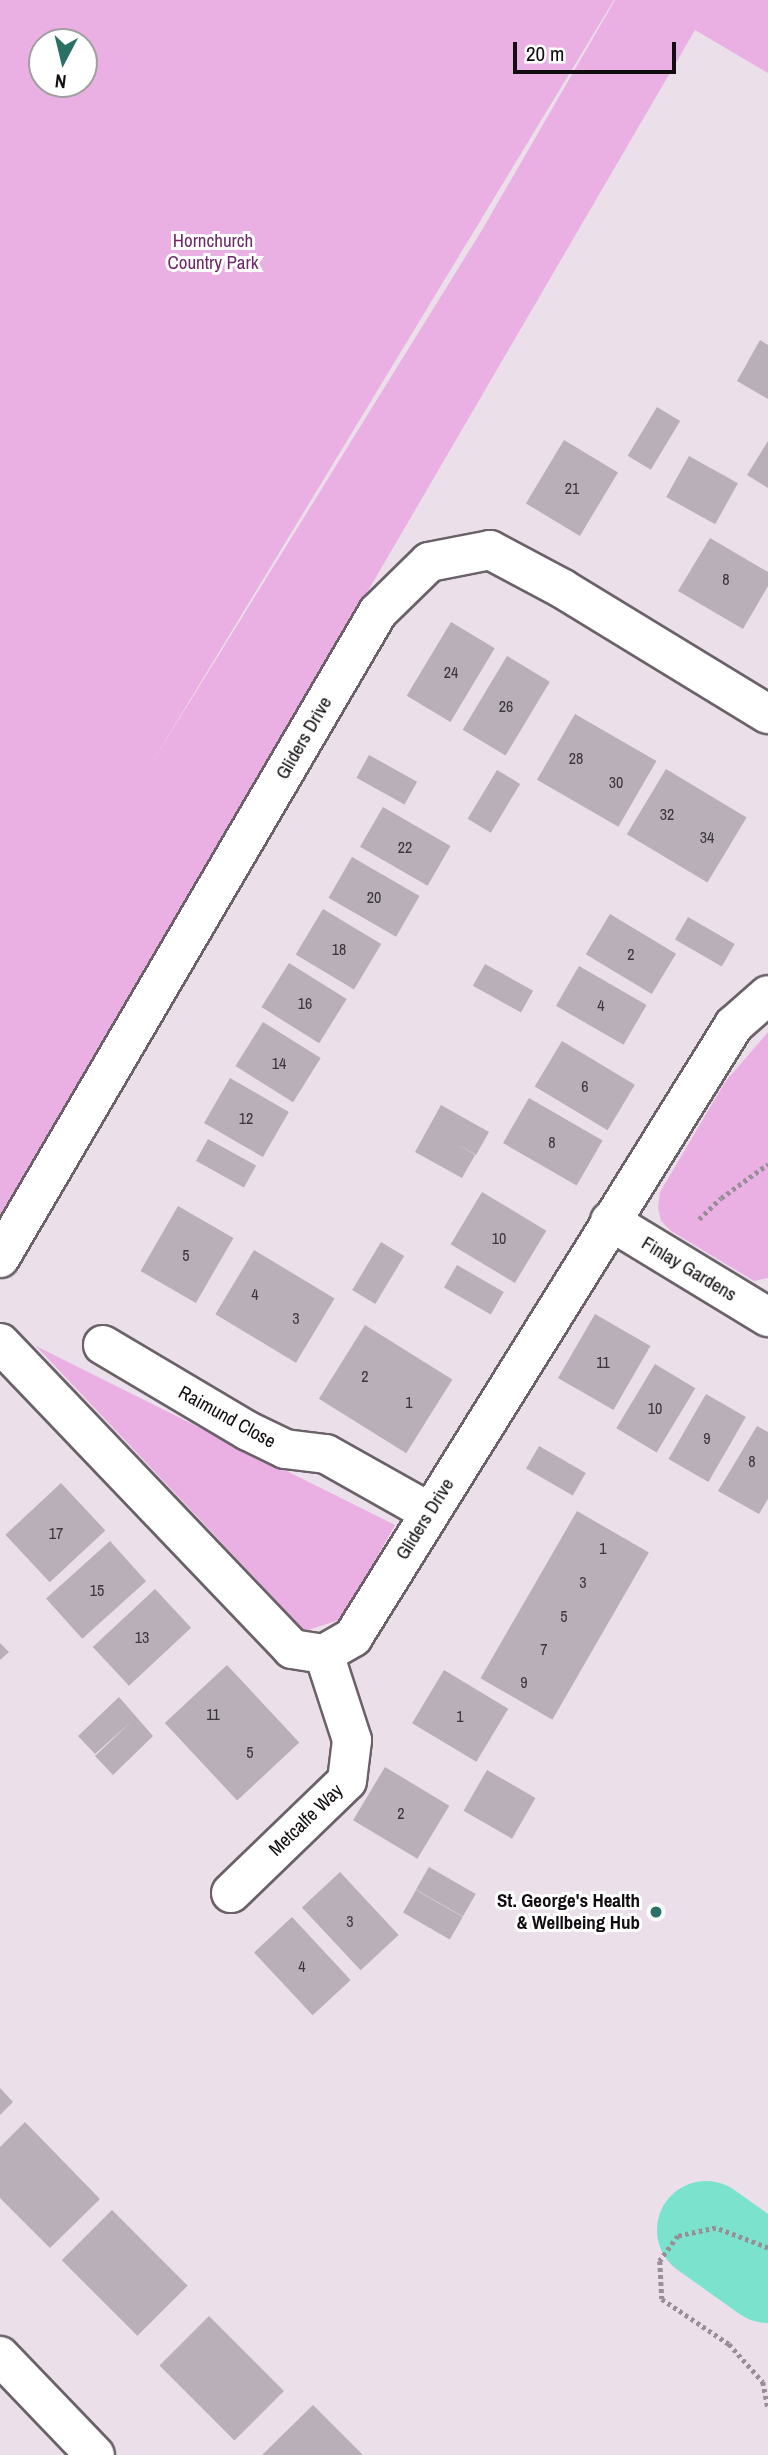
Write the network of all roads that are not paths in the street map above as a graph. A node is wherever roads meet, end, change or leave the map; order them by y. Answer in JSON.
{"nodes":[{"id":1,"x":768,"y":714,"type":"edge"},
{"id":2,"x":768,"y":995,"type":"edge"},
{"id":3,"x":610,"y":1222,"type":"junction"},
{"id":4,"x":0,"y":1258,"type":"edge"},
{"id":5,"x":768,"y":1317,"type":"edge"},
{"id":6,"x":0,"y":1343,"type":"edge"},
{"id":7,"x":103,"y":1345,"type":"dead end"},
{"id":8,"x":429,"y":1512,"type":"junction"},
{"id":9,"x":324,"y":1654,"type":"junction"},
{"id":10,"x":231,"y":1893,"type":"dead end"},
{"id":11,"x":0,"y":2356,"type":"edge"},
{"id":12,"x":94,"y":2455,"type":"edge"}],
"edges":[{"from":1,"to":4,"type":"street","name":"Gliders Drive"},
{"from":2,"to":3,"type":"street","name":"Gliders Drive"},
{"from":3,"to":5,"type":"street","name":"Finlay Gardens"},
{"from":3,"to":8,"type":"street","name":"Gliders Drive"},
{"from":6,"to":9,"type":"street"},
{"from":7,"to":8,"type":"street","name":"Raimund Close"},
{"from":8,"to":9,"type":"street","name":"Gliders Drive"},
{"from":9,"to":10,"type":"street","name":"Metcalfe Way"},
{"from":11,"to":12,"type":"street"}]}
